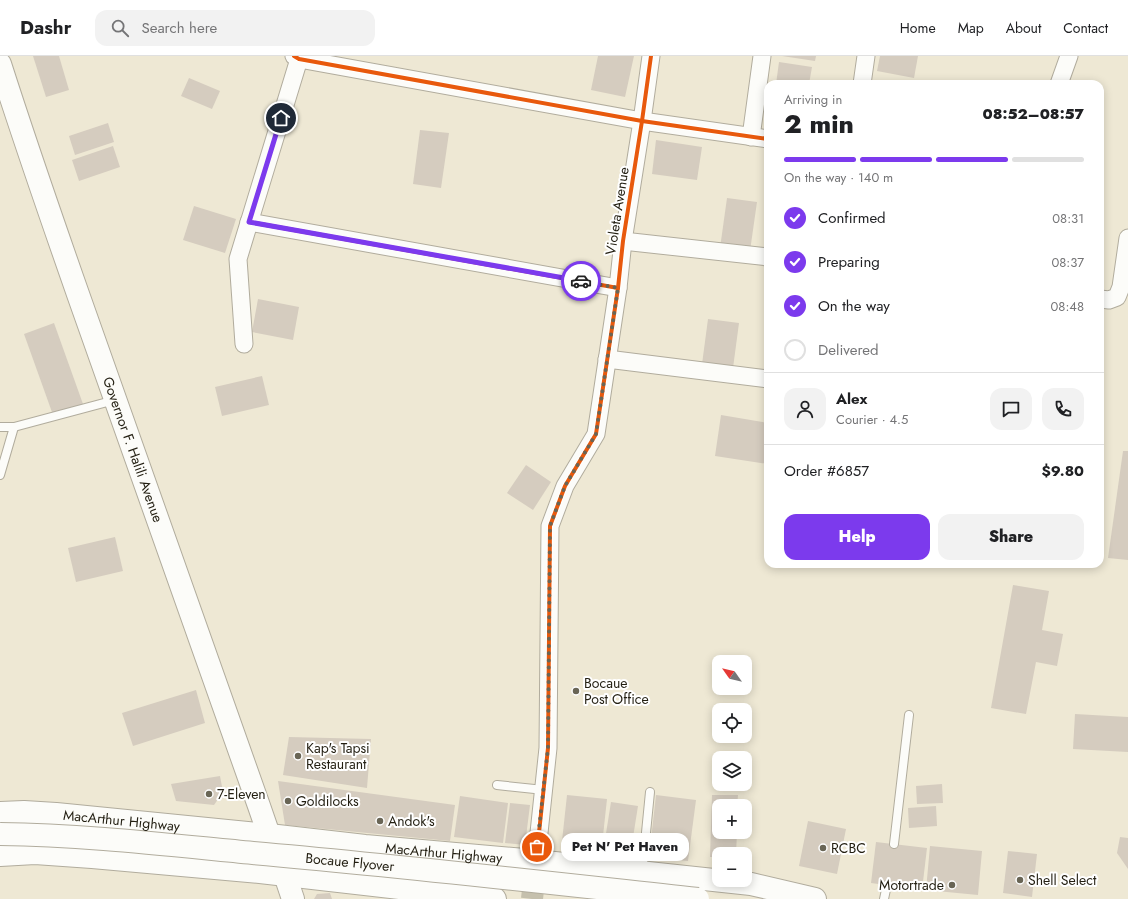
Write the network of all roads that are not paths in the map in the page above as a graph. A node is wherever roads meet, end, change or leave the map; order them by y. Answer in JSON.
{"nodes":[{"id":1,"x":651,"y":56,"type":"edge"},
{"id":2,"x":762,"y":56,"type":"edge"},
{"id":3,"x":866,"y":56,"type":"edge"},
{"id":4,"x":1070,"y":56,"type":"edge"},
{"id":5,"x":297,"y":57,"type":"edge"},
{"id":6,"x":0,"y":64,"type":"edge"},
{"id":7,"x":863,"y":80,"type":"edge"},
{"id":8,"x":1061,"y":80,"type":"edge"},
{"id":9,"x":642,"y":121,"type":"junction"},
{"id":10,"x":751,"y":137,"type":"junction"},
{"id":11,"x":764,"y":139,"type":"edge"},
{"id":12,"x":249,"y":222,"type":"junction"},
{"id":13,"x":1128,"y":238,"type":"edge"},
{"id":14,"x":623,"y":241,"type":"junction"},
{"id":15,"x":764,"y":257,"type":"edge"},
{"id":16,"x":618,"y":288,"type":"junction"},
{"id":17,"x":1104,"y":299,"type":"edge"},
{"id":18,"x":244,"y":344,"type":"dead end"},
{"id":19,"x":607,"y":359,"type":"junction"},
{"id":20,"x":764,"y":378,"type":"edge"},
{"id":21,"x":115,"y":400,"type":"junction"},
{"id":22,"x":0,"y":428,"type":"edge"},
{"id":23,"x":14,"y":428,"type":"junction"},
{"id":24,"x":0,"y":475,"type":"edge"},
{"id":25,"x":910,"y":715,"type":"dead end"},
{"id":26,"x":497,"y":785,"type":"dead end"},
{"id":27,"x":544,"y":790,"type":"junction"},
{"id":28,"x":650,"y":792,"type":"dead end"},
{"id":29,"x":0,"y":813,"type":"edge"},
{"id":30,"x":0,"y":834,"type":"edge"},
{"id":31,"x":269,"y":834,"type":"junction"},
{"id":32,"x":894,"y":844,"type":"dead end"},
{"id":33,"x":0,"y":855,"type":"edge"},
{"id":34,"x":536,"y":861,"type":"junction"},
{"id":35,"x":642,"y":873,"type":"junction"},
{"id":36,"x":285,"y":875,"type":"junction"},
{"id":37,"x":887,"y":885,"type":"dead end"},
{"id":38,"x":293,"y":899,"type":"edge"},
{"id":39,"x":495,"y":899,"type":"edge"},
{"id":40,"x":698,"y":899,"type":"edge"},
{"id":41,"x":815,"y":899,"type":"edge"},
{"id":42,"x":884,"y":899,"type":"edge"}],
"edges":[{"from":1,"to":9,"type":"street","name":"Violeta Avenue"},
{"from":2,"to":10,"type":"street"},
{"from":3,"to":7,"type":"street"},
{"from":4,"to":8,"type":"street"},
{"from":5,"to":9,"type":"street"},
{"from":5,"to":12,"type":"street"},
{"from":6,"to":21,"type":"main road","name":"Governor F. Halili Avenue"},
{"from":9,"to":10,"type":"street"},
{"from":9,"to":14,"type":"street","name":"Violeta Avenue"},
{"from":10,"to":11,"type":"street"},
{"from":12,"to":16,"type":"street"},
{"from":12,"to":18,"type":"street"},
{"from":13,"to":17,"type":"street"},
{"from":14,"to":15,"type":"street"},
{"from":14,"to":16,"type":"street","name":"Violeta Avenue"},
{"from":16,"to":19,"type":"street","name":"Violeta Avenue"},
{"from":19,"to":20,"type":"street"},
{"from":19,"to":27,"type":"street","name":"Violeta Avenue"},
{"from":21,"to":23,"type":"lane"},
{"from":21,"to":31,"type":"main road","name":"Governor F. Halili Avenue"},
{"from":22,"to":23,"type":"lane"},
{"from":23,"to":24,"type":"lane"},
{"from":25,"to":32,"type":"lane"},
{"from":26,"to":27,"type":"lane"},
{"from":27,"to":34,"type":"street","name":"Violeta Avenue"},
{"from":28,"to":35,"type":"lane"},
{"from":29,"to":31,"type":"main road","name":"MacArthur Highway"},
{"from":30,"to":40,"type":"main road","name":"Bocaue Flyover","bridge":true},
{"from":31,"to":34,"type":"main road","name":"MacArthur Highway"},
{"from":33,"to":36,"type":"main road"},
{"from":34,"to":35,"type":"main road","name":"MacArthur Highway"},
{"from":35,"to":41,"type":"main road","name":"MacArthur Highway"},
{"from":36,"to":38,"type":"main road"},
{"from":36,"to":39,"type":"main road"},
{"from":37,"to":42,"type":"lane"}]}
